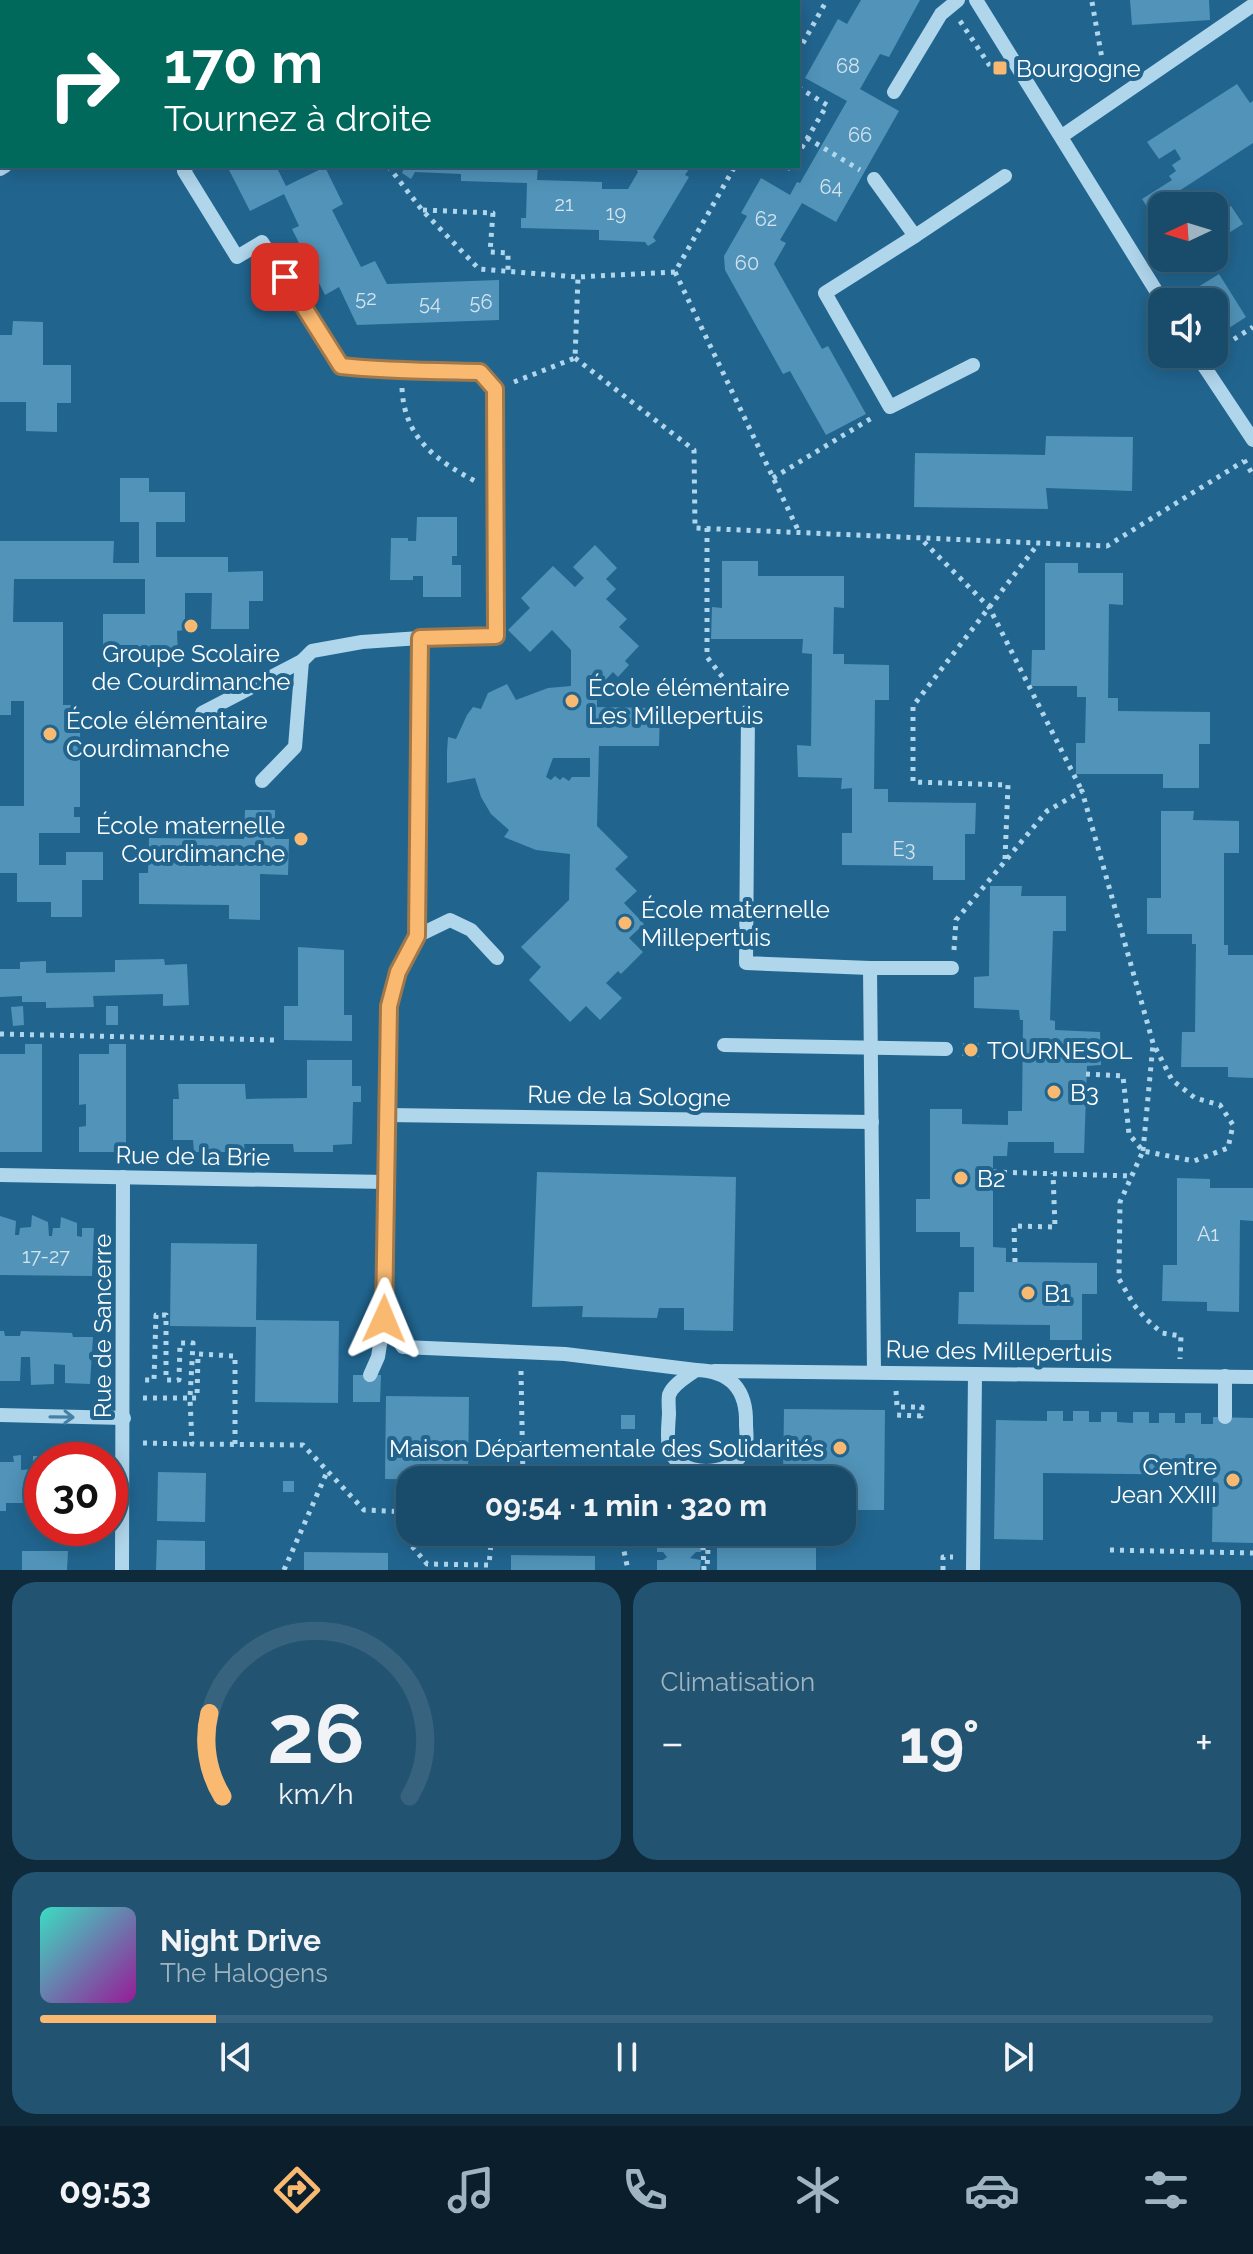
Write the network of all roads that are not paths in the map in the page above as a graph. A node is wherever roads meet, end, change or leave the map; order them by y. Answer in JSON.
{"nodes":[{"id":1,"x":958,"y":0,"type":"edge"},
{"id":2,"x":976,"y":0,"type":"edge"},
{"id":3,"x":1253,"y":5,"type":"edge"},
{"id":4,"x":894,"y":92,"type":"dead end"},
{"id":5,"x":1062,"y":136,"type":"junction"},
{"id":6,"x":186,"y":168,"type":"edge"},
{"id":7,"x":1005,"y":176,"type":"dead end"},
{"id":8,"x":874,"y":179,"type":"road end"},
{"id":9,"x":915,"y":236,"type":"junction"},
{"id":10,"x":1154,"y":288,"type":"edge"},
{"id":11,"x":973,"y":365,"type":"dead end"},
{"id":12,"x":1205,"y":368,"type":"edge"},
{"id":13,"x":1253,"y":440,"type":"edge"},
{"id":14,"x":420,"y":638,"type":"junction"},
{"id":15,"x":302,"y":661,"type":"junction"},
{"id":16,"x":748,"y":711,"type":"road end"},
{"id":17,"x":202,"y":713,"type":"dead end"},
{"id":18,"x":262,"y":781,"type":"dead end"},
{"id":19,"x":417,"y":936,"type":"junction"},
{"id":20,"x":497,"y":958,"type":"dead end"},
{"id":21,"x":870,"y":968,"type":"junction"},
{"id":22,"x":952,"y":968,"type":"road end"},
{"id":23,"x":724,"y":1045,"type":"dead end"},
{"id":24,"x":871,"y":1049,"type":"junction"},
{"id":25,"x":946,"y":1049,"type":"dead end"},
{"id":26,"x":387,"y":1115,"type":"junction"},
{"id":27,"x":872,"y":1122,"type":"junction"},
{"id":28,"x":0,"y":1175,"type":"edge"},
{"id":29,"x":123,"y":1177,"type":"junction"},
{"id":30,"x":386,"y":1182,"type":"junction"},
{"id":31,"x":384,"y":1319,"type":"junction"},
{"id":32,"x":696,"y":1370,"type":"junction"},
{"id":33,"x":714,"y":1371,"type":"junction"},
{"id":34,"x":874,"y":1372,"type":"junction"},
{"id":35,"x":975,"y":1374,"type":"junction"},
{"id":36,"x":370,"y":1375,"type":"dead end"},
{"id":37,"x":1225,"y":1376,"type":"junction"},
{"id":38,"x":1253,"y":1377,"type":"edge"},
{"id":39,"x":0,"y":1415,"type":"edge"},
{"id":40,"x":1225,"y":1417,"type":"dead end"},
{"id":41,"x":124,"y":1418,"type":"junction"},
{"id":42,"x":122,"y":1570,"type":"edge"},
{"id":43,"x":973,"y":1570,"type":"edge"}],
"edges":[{"from":1,"to":4,"type":"street"},
{"from":2,"to":5,"type":"street"},
{"from":3,"to":5,"type":"street"},
{"from":5,"to":10,"type":"street"},
{"from":6,"to":14,"type":"street"},
{"from":7,"to":9,"type":"street"},
{"from":8,"to":9,"type":"street"},
{"from":9,"to":11,"type":"street"},
{"from":12,"to":13,"type":"street"},
{"from":14,"to":15,"type":"street"},
{"from":14,"to":19,"type":"street"},
{"from":15,"to":17,"type":"street"},
{"from":15,"to":18,"type":"street"},
{"from":16,"to":21,"type":"street"},
{"from":19,"to":20,"type":"street"},
{"from":19,"to":26,"type":"street"},
{"from":21,"to":22,"type":"street"},
{"from":21,"to":24,"type":"street","name":"Rue des Millepertuis"},
{"from":23,"to":24,"type":"street"},
{"from":24,"to":25,"type":"street"},
{"from":24,"to":27,"type":"street","name":"Rue des Millepertuis"},
{"from":26,"to":27,"type":"street","name":"Rue de la Sologne"},
{"from":26,"to":30,"type":"street"},
{"from":27,"to":34,"type":"street","name":"Rue des Millepertuis"},
{"from":28,"to":29,"type":"street","name":"Rue de la Brie"},
{"from":29,"to":30,"type":"street","name":"Rue de la Brie"},
{"from":29,"to":41,"type":"street","name":"Rue de Sancerre"},
{"from":30,"to":31,"type":"street"},
{"from":31,"to":32,"type":"street"},
{"from":31,"to":36,"type":"street"},
{"from":32,"to":33,"type":"street"},
{"from":32,"to":33,"type":"street"},
{"from":33,"to":34,"type":"street"},
{"from":34,"to":35,"type":"street","name":"Rue des Millepertuis"},
{"from":35,"to":37,"type":"street","name":"Rue des Millepertuis"},
{"from":35,"to":43,"type":"street"},
{"from":37,"to":38,"type":"street","name":"Rue des Millepertuis"},
{"from":37,"to":40,"type":"street"},
{"from":39,"to":41,"type":"street","one_way":true},
{"from":41,"to":42,"type":"street","name":"Rue de Sancerre"}]}
